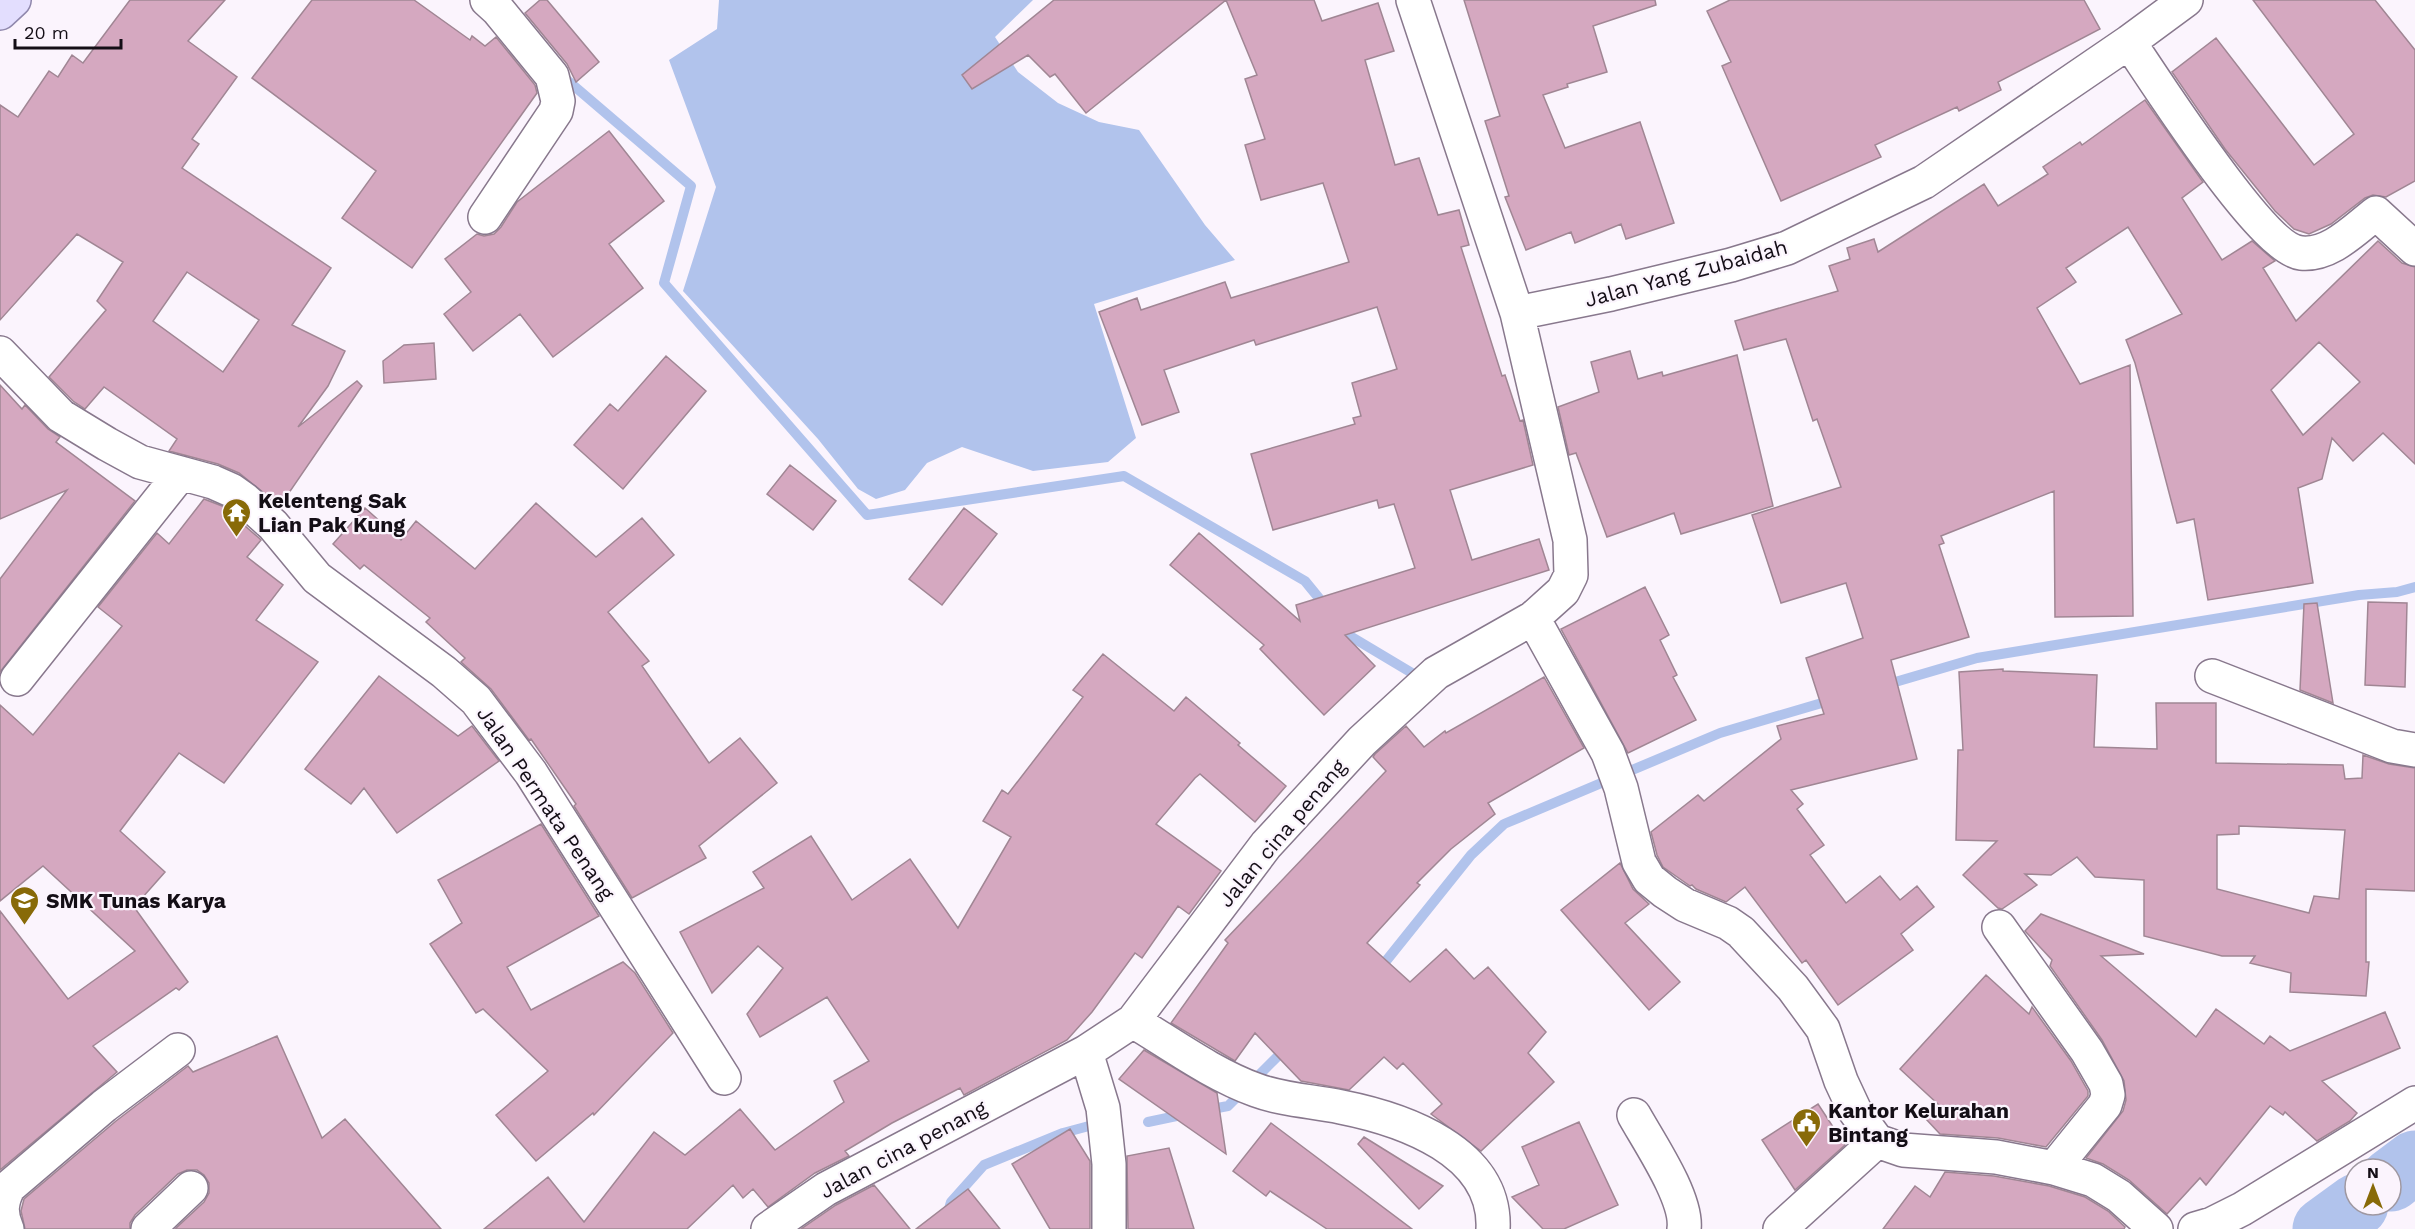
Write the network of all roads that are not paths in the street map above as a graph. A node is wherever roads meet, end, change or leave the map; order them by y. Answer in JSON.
{"nodes":[{"id":1,"x":14,"y":0,"type":"edge"},
{"id":2,"x":487,"y":0,"type":"edge"},
{"id":3,"x":1413,"y":0,"type":"edge"},
{"id":4,"x":2186,"y":0,"type":"edge"},
{"id":5,"x":0,"y":13,"type":"edge"},
{"id":6,"x":2129,"y":42,"type":"junction"},
{"id":7,"x":485,"y":217,"type":"dead end"},
{"id":8,"x":2415,"y":249,"type":"edge"},
{"id":9,"x":1516,"y":313,"type":"junction"},
{"id":10,"x":0,"y":353,"type":"edge"},
{"id":11,"x":181,"y":473,"type":"junction"},
{"id":12,"x":1533,"y":618,"type":"junction"},
{"id":13,"x":2212,"y":676,"type":"dead end"},
{"id":14,"x":17,"y":679,"type":"dead end"},
{"id":15,"x":2415,"y":750,"type":"edge"},
{"id":16,"x":1999,"y":927,"type":"dead end"},
{"id":17,"x":1133,"y":1021,"type":"junction"},
{"id":18,"x":178,"y":1050,"type":"dead end"},
{"id":19,"x":1086,"y":1052,"type":"junction"},
{"id":20,"x":724,"y":1078,"type":"dead end"},
{"id":21,"x":2415,"y":1103,"type":"edge"},
{"id":22,"x":1634,"y":1115,"type":"dead end"},
{"id":23,"x":1877,"y":1141,"type":"junction"},
{"id":24,"x":2054,"y":1168,"type":"junction"},
{"id":25,"x":191,"y":1188,"type":"dead end"},
{"id":26,"x":7,"y":1229,"type":"edge"},
{"id":27,"x":148,"y":1229,"type":"edge"},
{"id":28,"x":768,"y":1229,"type":"edge"},
{"id":29,"x":1109,"y":1229,"type":"edge"},
{"id":30,"x":1493,"y":1229,"type":"edge"},
{"id":31,"x":1684,"y":1229,"type":"edge"},
{"id":32,"x":1780,"y":1229,"type":"edge"},
{"id":33,"x":2156,"y":1229,"type":"edge"},
{"id":34,"x":2195,"y":1229,"type":"edge"}],
"edges":[{"from":1,"to":5,"type":"main road"},
{"from":2,"to":7,"type":"street"},
{"from":3,"to":9,"type":"street"},
{"from":4,"to":6,"type":"street","name":"Jalan Yang Zubaidah"},
{"from":6,"to":8,"type":"street"},
{"from":6,"to":9,"type":"street","name":"Jalan Yang Zubaidah"},
{"from":9,"to":12,"type":"street","name":"Jalan cina penang"},
{"from":10,"to":11,"type":"street","name":"Jalan Permata Penang"},
{"from":11,"to":14,"type":"street"},
{"from":11,"to":20,"type":"street","name":"Jalan Permata Penang"},
{"from":12,"to":17,"type":"street","name":"Jalan cina penang"},
{"from":12,"to":23,"type":"street"},
{"from":13,"to":15,"type":"street"},
{"from":16,"to":24,"type":"street"},
{"from":17,"to":19,"type":"street","name":"Jalan cina penang"},
{"from":17,"to":30,"type":"street"},
{"from":18,"to":26,"type":"street"},
{"from":19,"to":28,"type":"street","name":"Jalan cina penang"},
{"from":19,"to":29,"type":"street"},
{"from":21,"to":34,"type":"street"},
{"from":22,"to":31,"type":"street"},
{"from":23,"to":24,"type":"street"},
{"from":23,"to":32,"type":"street"},
{"from":24,"to":33,"type":"street"},
{"from":25,"to":27,"type":"street"}]}
